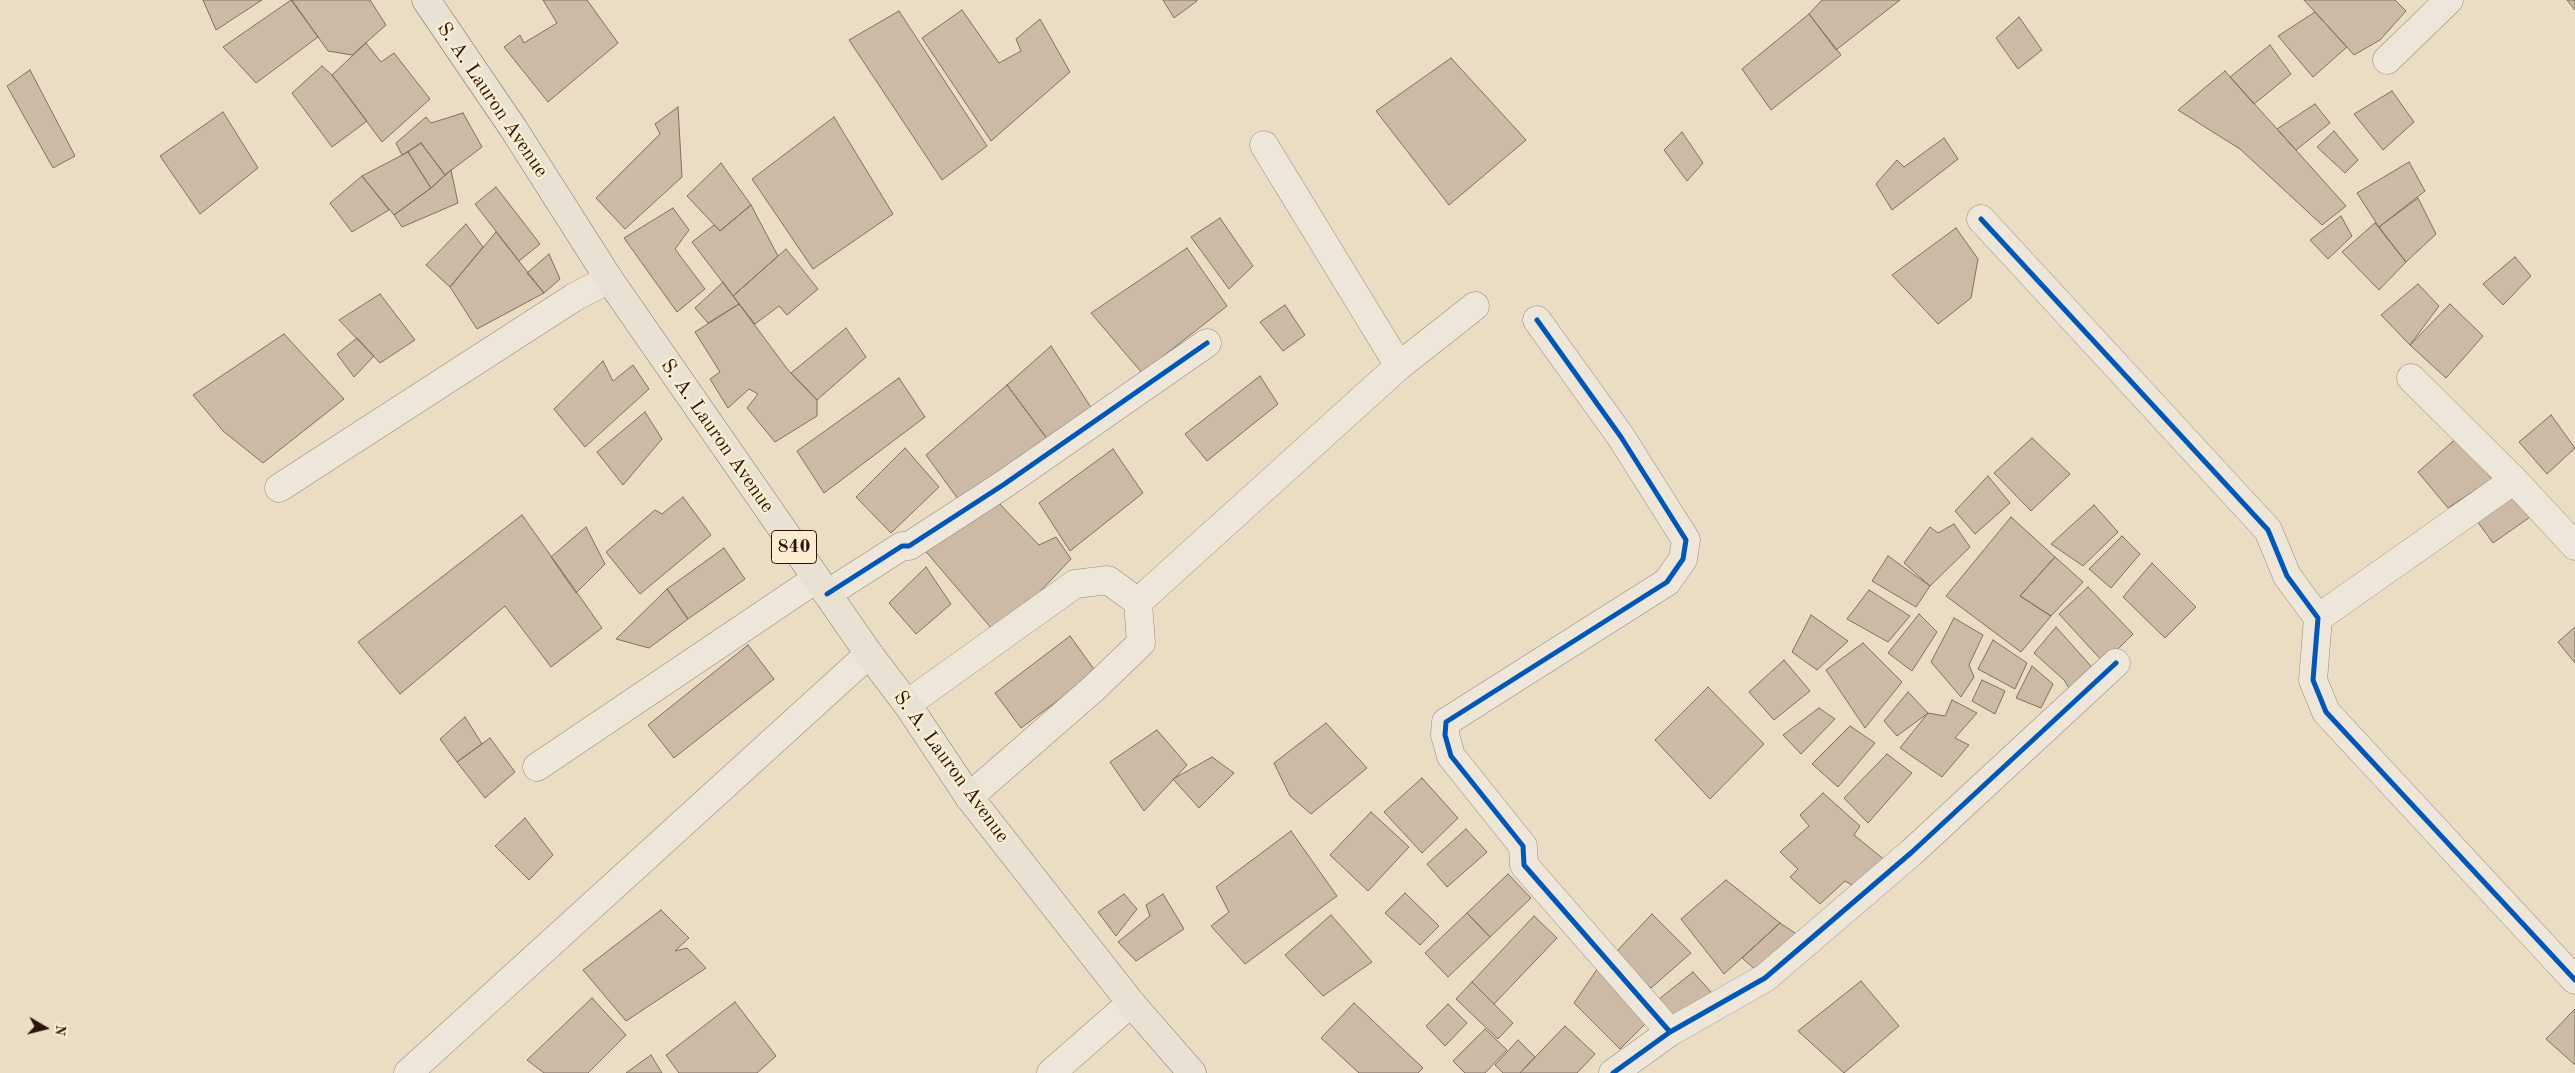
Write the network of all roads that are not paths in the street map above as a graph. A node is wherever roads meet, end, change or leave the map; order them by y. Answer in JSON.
{"nodes":[{"id":1,"x":426,"y":0,"type":"edge"},
{"id":2,"x":2434,"y":5,"type":"edge"},
{"id":3,"x":2387,"y":60,"type":"dead end"},
{"id":4,"x":1264,"y":145,"type":"dead end"},
{"id":5,"x":1980,"y":219,"type":"dead end"},
{"id":6,"x":609,"y":279,"type":"junction"},
{"id":7,"x":1475,"y":306,"type":"dead end"},
{"id":8,"x":1536,"y":320,"type":"dead end"},
{"id":9,"x":1207,"y":343,"type":"dead end"},
{"id":10,"x":1399,"y":366,"type":"junction"},
{"id":11,"x":2411,"y":378,"type":"dead end"},
{"id":12,"x":2514,"y":480,"type":"junction"},
{"id":13,"x":279,"y":488,"type":"dead end"},
{"id":14,"x":2575,"y":546,"type":"edge"},
{"id":15,"x":822,"y":587,"type":"junction"},
{"id":16,"x":1138,"y":602,"type":"junction"},
{"id":17,"x":2318,"y":618,"type":"junction"},
{"id":18,"x":869,"y":654,"type":"junction"},
{"id":19,"x":2116,"y":663,"type":"dead end"},
{"id":20,"x":907,"y":704,"type":"junction"},
{"id":21,"x":538,"y":767,"type":"dead end"},
{"id":22,"x":969,"y":797,"type":"junction"},
{"id":23,"x":2575,"y":980,"type":"edge"},
{"id":24,"x":1131,"y":1003,"type":"junction"},
{"id":25,"x":1670,"y":1032,"type":"junction"},
{"id":26,"x":408,"y":1073,"type":"edge"},
{"id":27,"x":1051,"y":1073,"type":"edge"},
{"id":28,"x":1192,"y":1073,"type":"edge"},
{"id":29,"x":1613,"y":1073,"type":"edge"}],
"edges":[{"from":1,"to":6,"type":"highway","name":"S. A. Lauron Avenue","number":"840"},
{"from":2,"to":3,"type":"street"},
{"from":4,"to":10,"type":"street"},
{"from":5,"to":17,"type":"street"},
{"from":6,"to":13,"type":"street"},
{"from":6,"to":15,"type":"highway","name":"S. A. Lauron Avenue","number":"840"},
{"from":7,"to":10,"type":"street"},
{"from":8,"to":25,"type":"street"},
{"from":9,"to":15,"type":"street"},
{"from":10,"to":16,"type":"street"},
{"from":11,"to":12,"type":"street"},
{"from":12,"to":14,"type":"street"},
{"from":12,"to":17,"type":"street"},
{"from":15,"to":18,"type":"highway","name":"S. A. Lauron Avenue","number":"840"},
{"from":15,"to":21,"type":"street"},
{"from":16,"to":20,"type":"street"},
{"from":16,"to":22,"type":"street"},
{"from":17,"to":23,"type":"street"},
{"from":18,"to":20,"type":"highway","name":"S. A. Lauron Avenue","number":"840"},
{"from":18,"to":26,"type":"street"},
{"from":19,"to":25,"type":"street"},
{"from":20,"to":22,"type":"highway","name":"S. A. Lauron Avenue","number":"840"},
{"from":22,"to":24,"type":"highway","name":"S. A. Lauron Avenue","number":"840"},
{"from":24,"to":27,"type":"street"},
{"from":24,"to":28,"type":"highway","name":"S. A. Lauron Avenue","number":"840"},
{"from":25,"to":29,"type":"street"}]}
